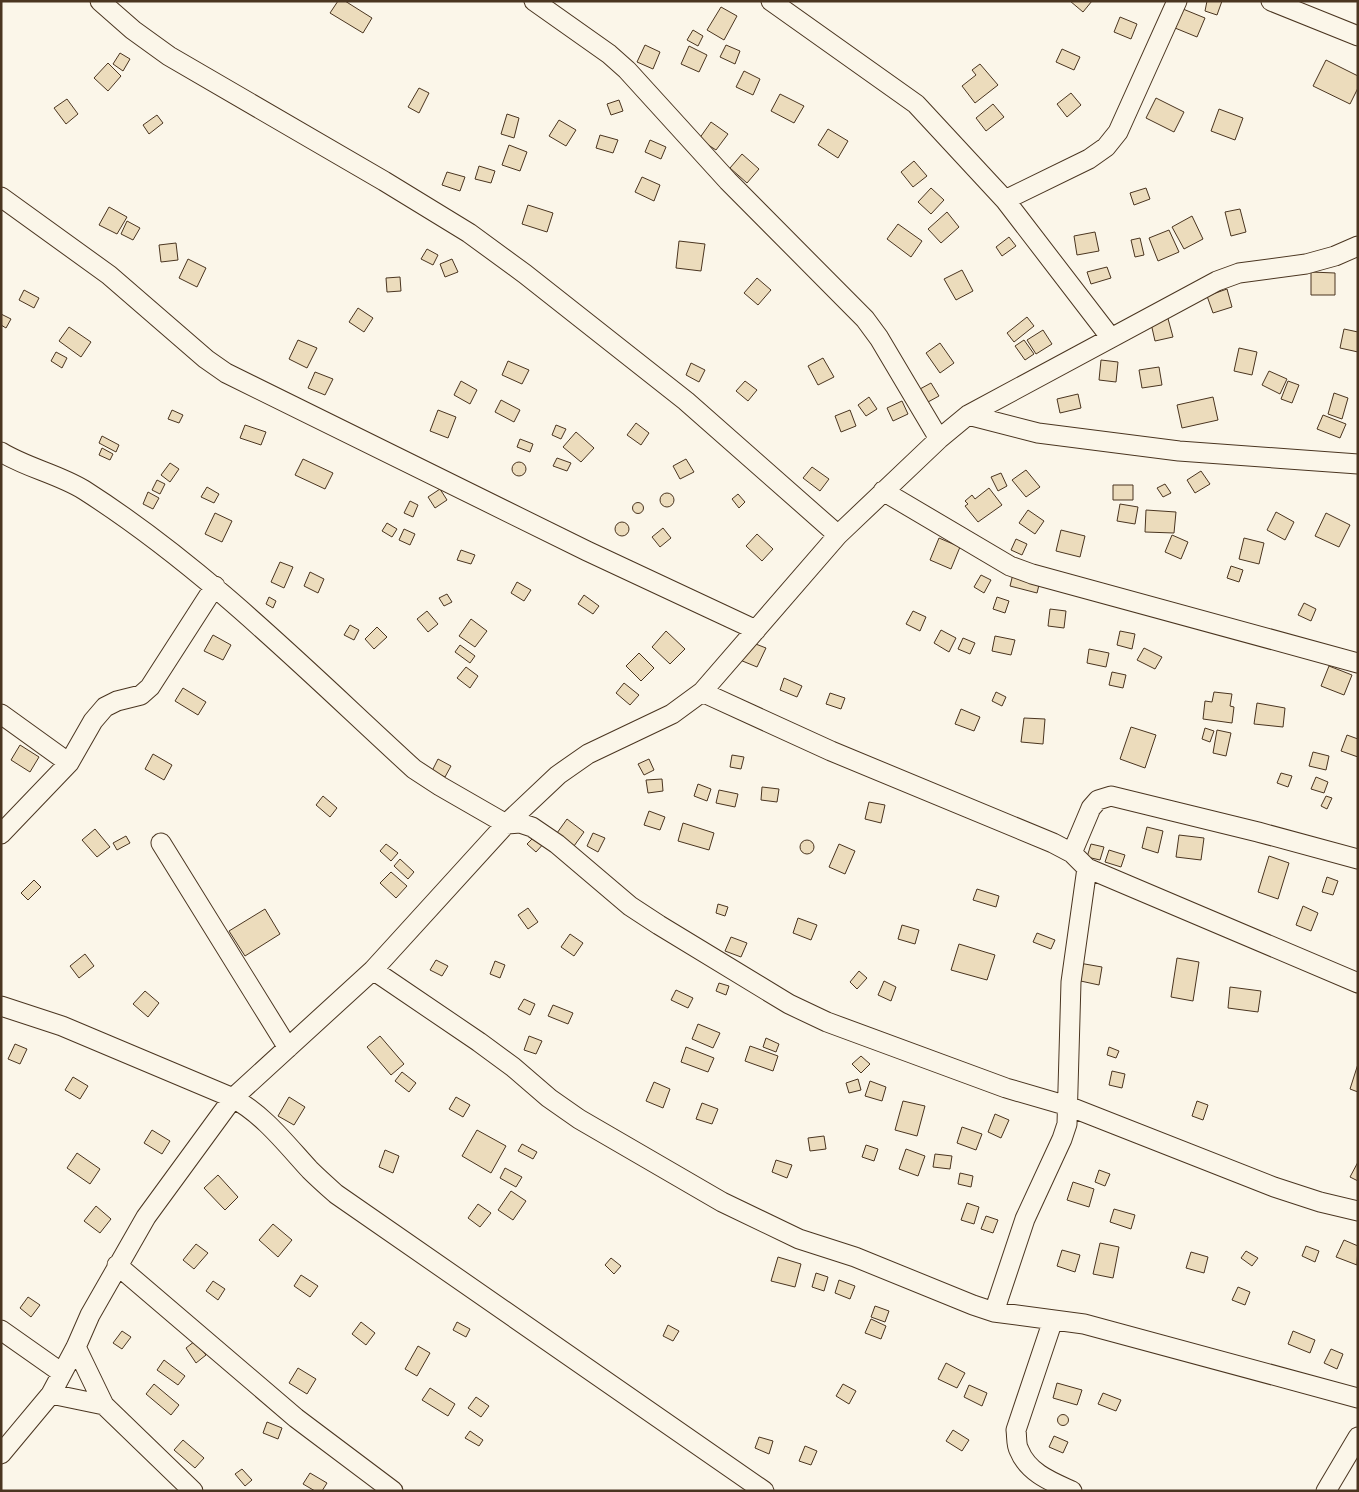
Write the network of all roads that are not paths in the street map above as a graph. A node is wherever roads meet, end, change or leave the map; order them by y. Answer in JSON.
{"nodes":[{"id":1,"x":100,"y":1,"type":"edge"},
{"id":2,"x":534,"y":1,"type":"edge"},
{"id":3,"x":772,"y":1,"type":"edge"},
{"id":4,"x":1178,"y":1,"type":"edge"},
{"id":5,"x":1271,"y":1,"type":"edge"},
{"id":6,"x":1358,"y":36,"type":"edge"},
{"id":7,"x":1,"y":197,"type":"edge"},
{"id":8,"x":1005,"y":200,"type":"junction"},
{"id":9,"x":1358,"y":246,"type":"edge"},
{"id":10,"x":1111,"y":338,"type":"junction"},
{"id":11,"x":968,"y":416,"type":"junction"},
{"id":12,"x":939,"y":438,"type":"junction"},
{"id":13,"x":1,"y":452,"type":"edge"},
{"id":14,"x":1358,"y":464,"type":"edge"},
{"id":15,"x":883,"y":492,"type":"junction"},
{"id":16,"x":838,"y":534,"type":"junction"},
{"id":17,"x":215,"y":586,"type":"junction"},
{"id":18,"x":756,"y":630,"type":"junction"},
{"id":19,"x":1358,"y":663,"type":"edge"},
{"id":20,"x":702,"y":692,"type":"junction"},
{"id":21,"x":1,"y":714,"type":"edge"},
{"id":22,"x":69,"y":762,"type":"junction"},
{"id":23,"x":506,"y":824,"type":"junction"},
{"id":24,"x":1,"y":834,"type":"edge"},
{"id":25,"x":161,"y":843,"type":"dead end"},
{"id":26,"x":1072,"y":853,"type":"junction"},
{"id":27,"x":1358,"y":859,"type":"edge"},
{"id":28,"x":1087,"y":868,"type":"junction"},
{"id":29,"x":373,"y":970,"type":"junction"},
{"id":30,"x":1358,"y":983,"type":"edge"},
{"id":31,"x":1,"y":1006,"type":"edge"},
{"id":32,"x":288,"y":1048,"type":"junction"},
{"id":33,"x":233,"y":1098,"type":"junction"},
{"id":34,"x":1068,"y":1106,"type":"junction"},
{"id":35,"x":1358,"y":1211,"type":"edge"},
{"id":36,"x":117,"y":1265,"type":"junction"},
{"id":37,"x":994,"y":1312,"type":"junction"},
{"id":38,"x":1053,"y":1320,"type":"junction"},
{"id":39,"x":1,"y":1330,"type":"edge"},
{"id":40,"x":76,"y":1347,"type":"junction"},
{"id":41,"x":62,"y":1373,"type":"junction"},
{"id":42,"x":51,"y":1394,"type":"junction"},
{"id":43,"x":1358,"y":1398,"type":"edge"},
{"id":44,"x":104,"y":1405,"type":"junction"},
{"id":45,"x":1358,"y":1437,"type":"edge"},
{"id":46,"x":1,"y":1454,"type":"edge"},
{"id":47,"x":193,"y":1491,"type":"edge"},
{"id":48,"x":393,"y":1491,"type":"edge"},
{"id":49,"x":764,"y":1491,"type":"edge"},
{"id":50,"x":1072,"y":1491,"type":"edge"},
{"id":51,"x":1326,"y":1491,"type":"edge"}],
"edges":[{"from":1,"to":16,"type":"street"},
{"from":2,"to":12,"type":"street"},
{"from":3,"to":8,"type":"street"},
{"from":4,"to":8,"type":"street"},
{"from":5,"to":6,"type":"street"},
{"from":7,"to":18,"type":"street"},
{"from":8,"to":10,"type":"street"},
{"from":9,"to":10,"type":"street"},
{"from":10,"to":11,"type":"street"},
{"from":11,"to":12,"type":"street"},
{"from":11,"to":14,"type":"street"},
{"from":12,"to":15,"type":"street"},
{"from":13,"to":17,"type":"street"},
{"from":15,"to":16,"type":"street"},
{"from":15,"to":19,"type":"street"},
{"from":16,"to":18,"type":"street"},
{"from":17,"to":22,"type":"street"},
{"from":17,"to":23,"type":"street"},
{"from":18,"to":20,"type":"street"},
{"from":20,"to":23,"type":"street"},
{"from":20,"to":26,"type":"street"},
{"from":21,"to":22,"type":"street"},
{"from":22,"to":24,"type":"street"},
{"from":23,"to":29,"type":"street"},
{"from":23,"to":34,"type":"street"},
{"from":25,"to":32,"type":"street"},
{"from":26,"to":27,"type":"street"},
{"from":26,"to":28,"type":"street"},
{"from":28,"to":30,"type":"street"},
{"from":28,"to":34,"type":"street"},
{"from":29,"to":32,"type":"street"},
{"from":29,"to":37,"type":"street"},
{"from":31,"to":33,"type":"street"},
{"from":32,"to":33,"type":"street"},
{"from":33,"to":36,"type":"street"},
{"from":33,"to":49,"type":"street"},
{"from":34,"to":35,"type":"street"},
{"from":34,"to":37,"type":"street"},
{"from":36,"to":40,"type":"street"},
{"from":36,"to":48,"type":"street"},
{"from":37,"to":38,"type":"street"},
{"from":38,"to":43,"type":"street"},
{"from":38,"to":50,"type":"street"},
{"from":39,"to":41,"type":"street"},
{"from":40,"to":41,"type":"street"},
{"from":40,"to":44,"type":"street"},
{"from":41,"to":42,"type":"street"},
{"from":42,"to":44,"type":"street"},
{"from":42,"to":46,"type":"street"},
{"from":44,"to":47,"type":"street"},
{"from":45,"to":51,"type":"street"}]}
